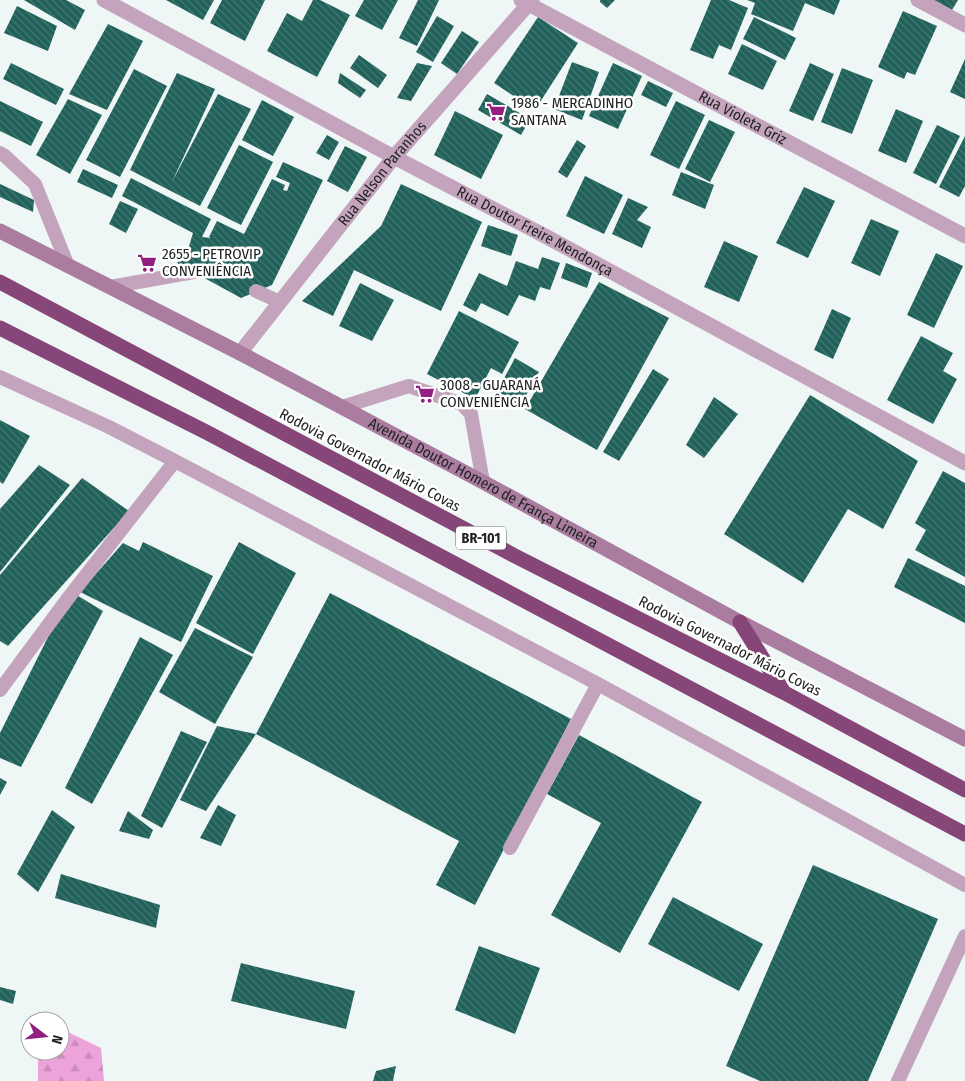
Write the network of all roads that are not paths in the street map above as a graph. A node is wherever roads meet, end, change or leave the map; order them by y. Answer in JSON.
{"nodes":[{"id":1,"x":104,"y":0,"type":"edge"},
{"id":2,"x":918,"y":0,"type":"edge"},
{"id":3,"x":527,"y":1,"type":"edge"},
{"id":4,"x":965,"y":26,"type":"edge"},
{"id":5,"x":0,"y":153,"type":"edge"},
{"id":6,"x":394,"y":158,"type":"junction"},
{"id":7,"x":0,"y":232,"type":"edge"},
{"id":8,"x":965,"y":236,"type":"edge"},
{"id":9,"x":68,"y":266,"type":"junction"},
{"id":10,"x":194,"y":272,"type":"dead end"},
{"id":11,"x":0,"y":282,"type":"edge"},
{"id":12,"x":110,"y":287,"type":"junction"},
{"id":13,"x":256,"y":291,"type":"dead end"},
{"id":14,"x":280,"y":302,"type":"junction"},
{"id":15,"x":0,"y":328,"type":"edge"},
{"id":16,"x":240,"y":353,"type":"junction"},
{"id":17,"x":0,"y":377,"type":"edge"},
{"id":18,"x":342,"y":407,"type":"junction"},
{"id":19,"x":175,"y":461,"type":"junction"},
{"id":20,"x":965,"y":463,"type":"edge"},
{"id":21,"x":483,"y":482,"type":"junction"},
{"id":22,"x":740,"y":622,"type":"junction"},
{"id":23,"x":598,"y":684,"type":"junction"},
{"id":24,"x":0,"y":690,"type":"edge"},
{"id":25,"x":783,"y":692,"type":"junction"},
{"id":26,"x":965,"y":740,"type":"edge"},
{"id":27,"x":965,"y":790,"type":"edge"},
{"id":28,"x":965,"y":834,"type":"edge"},
{"id":29,"x":510,"y":848,"type":"dead end"},
{"id":30,"x":965,"y":884,"type":"edge"},
{"id":31,"x":965,"y":936,"type":"edge"},
{"id":32,"x":898,"y":1081,"type":"edge"}],
"edges":[{"from":1,"to":6,"type":"street","name":"Rua Doutor Freire Mendonça"},
{"from":2,"to":4,"type":"street"},
{"from":3,"to":6,"type":"street","name":"Rua Nelson Paranhos"},
{"from":3,"to":8,"type":"street","name":"Rua Violeta Griz"},
{"from":5,"to":9,"type":"lane"},
{"from":6,"to":14,"type":"street","name":"Rua Nelson Paranhos"},
{"from":6,"to":20,"type":"street","name":"Rua Doutor Freire Mendonça"},
{"from":7,"to":9,"type":"main road","name":"Avenida Doutor Homero de França Limeira"},
{"from":9,"to":12,"type":"main road","name":"Avenida Doutor Homero de França Limeira"},
{"from":10,"to":12,"type":"lane"},
{"from":11,"to":25,"type":"highway","name":"Rodovia Governador Mário Covas","number":"BR-101"},
{"from":12,"to":16,"type":"main road","name":"Avenida Doutor Homero de França Limeira"},
{"from":13,"to":14,"type":"lane"},
{"from":14,"to":16,"type":"street","name":"Rua Nelson Paranhos"},
{"from":15,"to":28,"type":"highway","number":"BR-101"},
{"from":16,"to":18,"type":"main road","name":"Avenida Doutor Homero de França Limeira"},
{"from":17,"to":19,"type":"lane"},
{"from":18,"to":21,"type":"main road","name":"Avenida Doutor Homero de França Limeira"},
{"from":18,"to":21,"type":"lane"},
{"from":19,"to":23,"type":"lane"},
{"from":19,"to":24,"type":"lane"},
{"from":21,"to":22,"type":"main road","name":"Avenida Doutor Homero de França Limeira"},
{"from":22,"to":25,"type":"highway"},
{"from":22,"to":26,"type":"main road","name":"Avenida Doutor Homero de França Limeira"},
{"from":23,"to":29,"type":"lane"},
{"from":23,"to":30,"type":"lane"},
{"from":25,"to":27,"type":"highway","name":"Rodovia Governador Mário Covas","number":"BR-101"},
{"from":31,"to":32,"type":"lane"}]}
